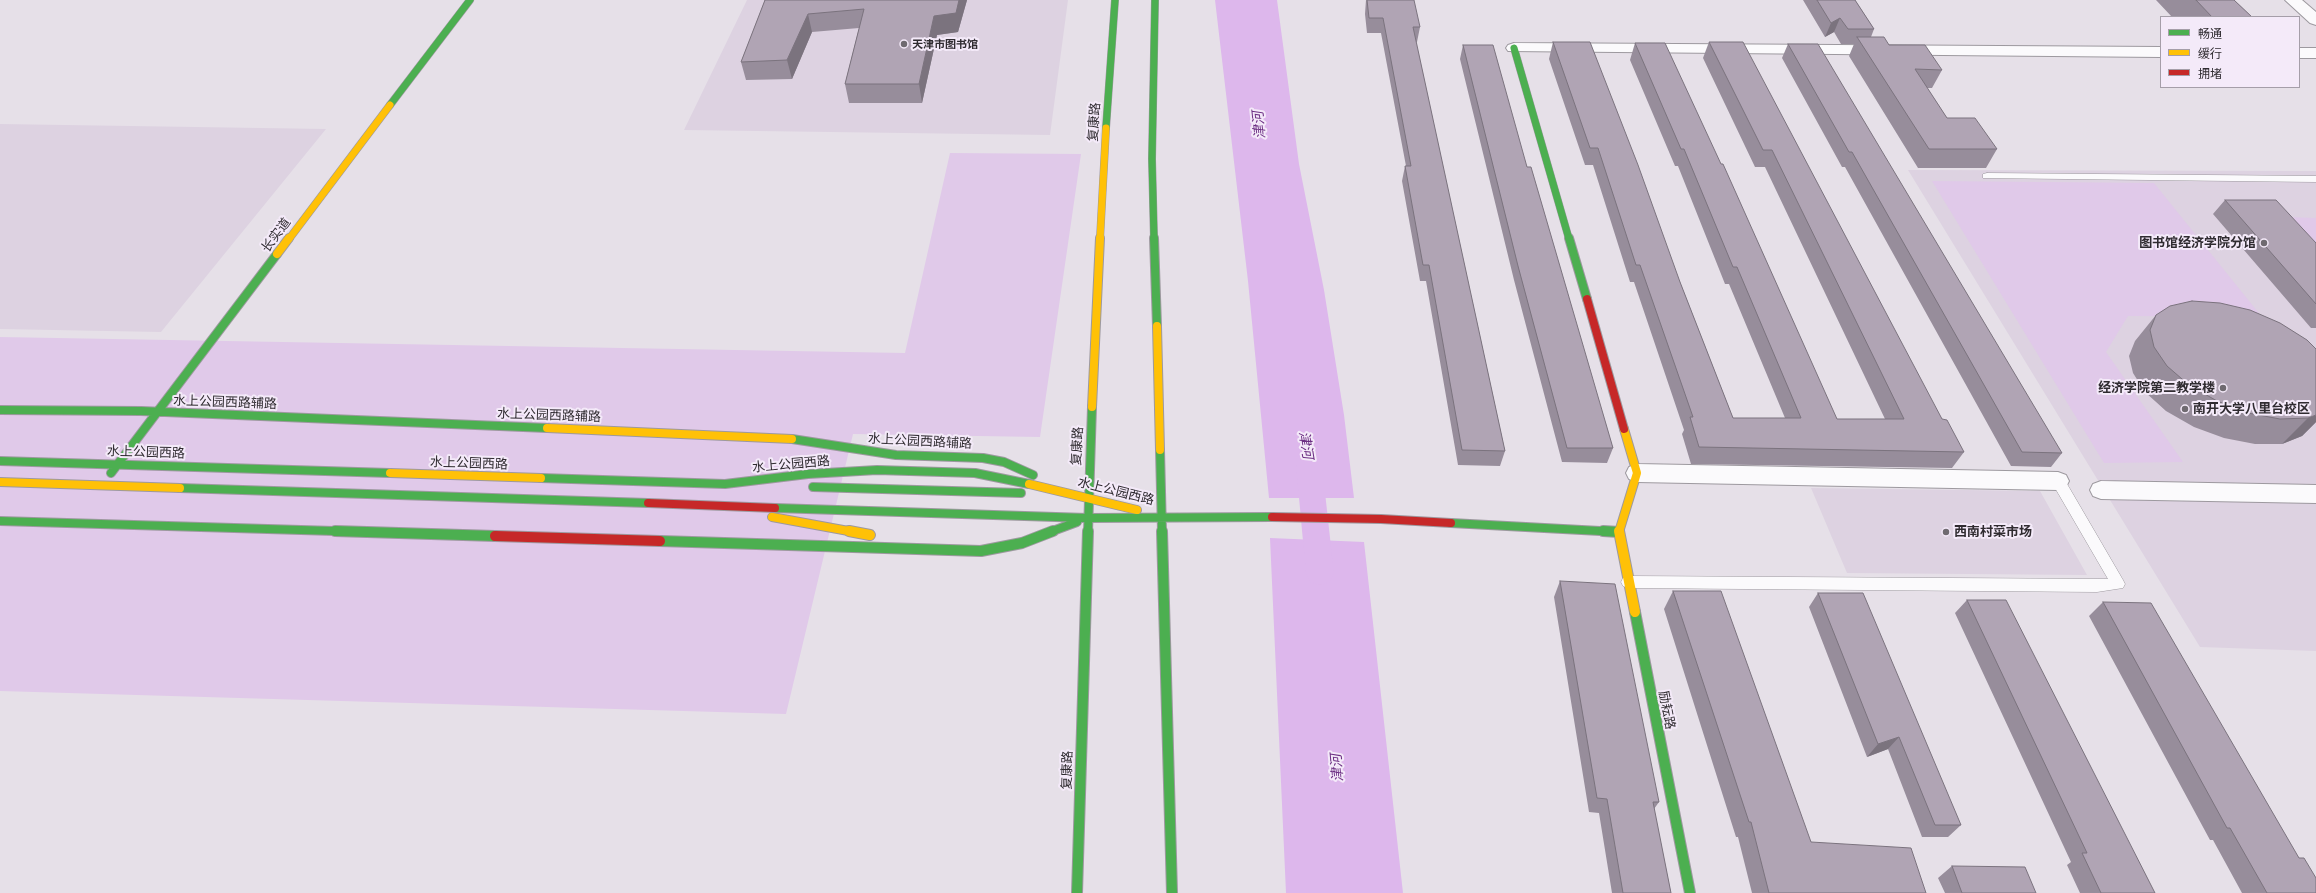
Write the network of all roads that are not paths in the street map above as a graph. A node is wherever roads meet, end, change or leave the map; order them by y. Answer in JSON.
{"nodes":[{"id":1,"x":470,"y":0,"type":"edge"},
{"id":2,"x":1115,"y":0,"type":"edge"},
{"id":3,"x":1155,"y":0,"type":"edge"},
{"id":4,"x":2293,"y":0,"type":"edge"},
{"id":5,"x":2316,"y":20,"type":"edge"},
{"id":6,"x":1514,"y":48,"type":"joint"},
{"id":7,"x":2160,"y":52,"type":"edge"},
{"id":8,"x":2300,"y":53,"type":"edge"},
{"id":9,"x":2316,"y":53,"type":"edge"},
{"id":10,"x":1987,"y":176,"type":"dead end"},
{"id":11,"x":2316,"y":179,"type":"edge"},
{"id":12,"x":151,"y":399,"type":"dead end"},
{"id":13,"x":0,"y":410,"type":"edge"},
{"id":14,"x":141,"y":411,"type":"junction"},
{"id":15,"x":157,"y":412,"type":"junction"},
{"id":16,"x":133,"y":423,"type":"dead end"},
{"id":17,"x":111,"y":452,"type":"dead end"},
{"id":18,"x":0,"y":461,"type":"edge"},
{"id":19,"x":103,"y":464,"type":"junction"},
{"id":20,"x":118,"y":465,"type":"junction"},
{"id":21,"x":1637,"y":473,"type":"junction"},
{"id":22,"x":2058,"y":481,"type":"joint"},
{"id":23,"x":0,"y":482,"type":"edge"},
{"id":24,"x":725,"y":484,"type":"junction"},
{"id":25,"x":86,"y":485,"type":"junction"},
{"id":26,"x":101,"y":485,"type":"junction"},
{"id":27,"x":2101,"y":490,"type":"dead end"},
{"id":28,"x":2316,"y":494,"type":"edge"},
{"id":29,"x":1088,"y":497,"type":"junction"},
{"id":30,"x":721,"y":506,"type":"junction"},
{"id":31,"x":1162,"y":517,"type":"junction"},
{"id":32,"x":1087,"y":518,"type":"junction"},
{"id":33,"x":0,"y":521,"type":"edge"},
{"id":34,"x":1034,"y":528,"type":"dead end"},
{"id":35,"x":1619,"y":532,"type":"junction"},
{"id":36,"x":882,"y":537,"type":"dead end"},
{"id":37,"x":1628,"y":582,"type":"junction"},
{"id":38,"x":1077,"y":893,"type":"edge"},
{"id":39,"x":1172,"y":893,"type":"edge"},
{"id":40,"x":1690,"y":893,"type":"edge"}],
"edges":[{"from":1,"to":15,"type":"main road","name":"长实道"},
{"from":2,"to":29,"type":"main road","name":"复康路"},
{"from":3,"to":31,"type":"main road"},
{"from":4,"to":5,"type":"street"},
{"from":6,"to":7,"type":"street"},
{"from":6,"to":21,"type":"main road"},
{"from":8,"to":9,"type":"street"},
{"from":10,"to":11,"type":"lane"},
{"from":12,"to":14,"type":"main road"},
{"from":13,"to":14,"type":"main road","name":"水上公园西路辅路"},
{"from":14,"to":15,"type":"main road","name":"水上公园西路辅路"},
{"from":14,"to":16,"type":"main road"},
{"from":15,"to":20,"type":"main road","name":"长实道"},
{"from":15,"to":29,"type":"main road","name":"水上公园西路辅路"},
{"from":17,"to":19,"type":"main road"},
{"from":18,"to":19,"type":"main road","name":"水上公园西路"},
{"from":19,"to":20,"type":"main road","name":"水上公园西路"},
{"from":19,"to":25,"type":"main road"},
{"from":20,"to":24,"type":"main road","name":"水上公园西路"},
{"from":20,"to":26,"type":"main road","name":"长实道"},
{"from":21,"to":22,"type":"street"},
{"from":21,"to":35,"type":"main road"},
{"from":22,"to":37,"type":"lane"},
{"from":23,"to":25,"type":"main road","name":"水上公园西路"},
{"from":24,"to":29,"type":"main road"},
{"from":24,"to":29,"type":"main road","name":"水上公园西路"},
{"from":25,"to":26,"type":"main road","name":"水上公园西路"},
{"from":26,"to":30,"type":"main road","name":"水上公园西路"},
{"from":27,"to":28,"type":"street"},
{"from":29,"to":31,"type":"main road","name":"水上公园西路"},
{"from":29,"to":32,"type":"main road","name":"复康路"},
{"from":30,"to":32,"type":"main road","name":"水上公园西路"},
{"from":30,"to":36,"type":"main road"},
{"from":31,"to":32,"type":"main road","name":"水上公园西路"},
{"from":31,"to":35,"type":"main road"},
{"from":31,"to":39,"type":"main road"},
{"from":32,"to":33,"type":"main road"},
{"from":32,"to":34,"type":"main road"},
{"from":32,"to":38,"type":"main road","name":"复康路"},
{"from":35,"to":37,"type":"main road","name":"励耘路"},
{"from":37,"to":40,"type":"main road","name":"励耘路"}]}
